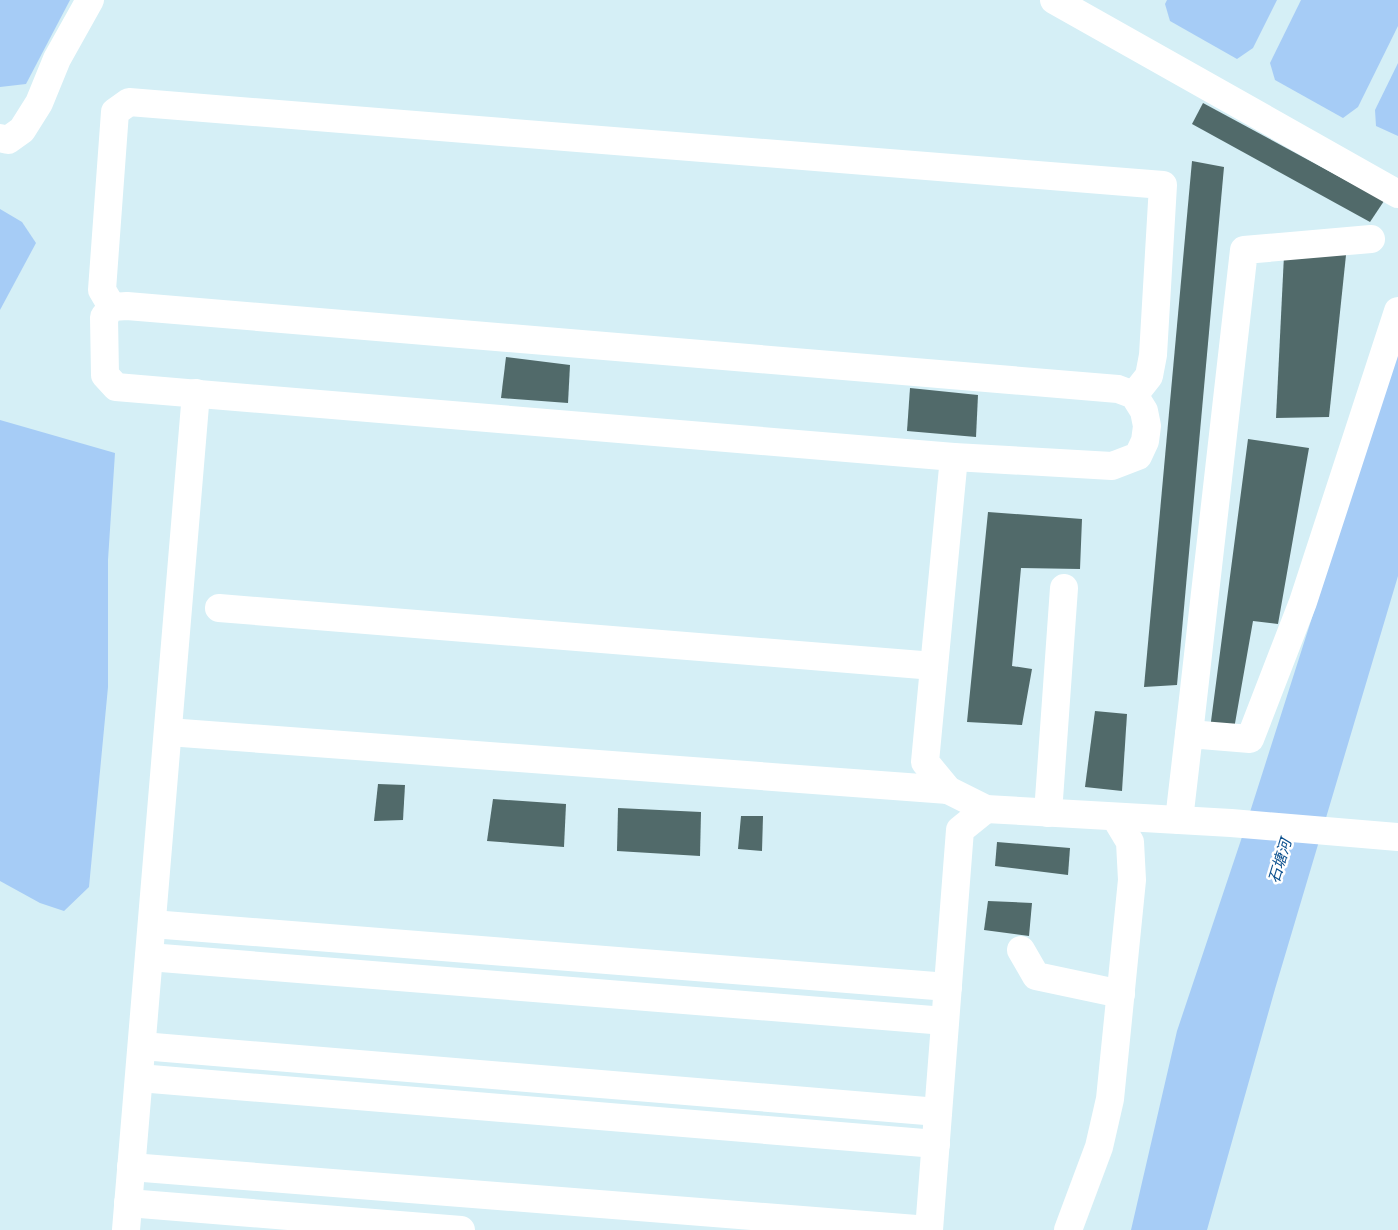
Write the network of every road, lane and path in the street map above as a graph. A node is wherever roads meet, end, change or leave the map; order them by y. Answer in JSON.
{"nodes":[{"id":1,"x":90,"y":0,"type":"edge"},
{"id":2,"x":1054,"y":0,"type":"edge"},
{"id":3,"x":0,"y":138,"type":"edge"},
{"id":4,"x":1398,"y":194,"type":"edge"},
{"id":5,"x":1371,"y":239,"type":"dead end"},
{"id":6,"x":112,"y":307,"type":"junction"},
{"id":7,"x":1398,"y":311,"type":"edge"},
{"id":8,"x":196,"y":393,"type":"junction"},
{"id":9,"x":1134,"y":395,"type":"junction"},
{"id":10,"x":954,"y":457,"type":"junction"},
{"id":11,"x":1064,"y":588,"type":"dead end"},
{"id":12,"x":218,"y":608,"type":"dead end"},
{"id":13,"x":934,"y":666,"type":"junction"},
{"id":14,"x":168,"y":732,"type":"junction"},
{"id":15,"x":1189,"y":734,"type":"junction"},
{"id":16,"x":948,"y":790,"type":"junction"},
{"id":17,"x":986,"y":809,"type":"junction"},
{"id":18,"x":1048,"y":813,"type":"junction"},
{"id":19,"x":1115,"y":816,"type":"junction"},
{"id":20,"x":1179,"y":820,"type":"junction"},
{"id":21,"x":1398,"y":837,"type":"edge"},
{"id":22,"x":152,"y":924,"type":"junction"},
{"id":23,"x":1021,"y":950,"type":"dead end"},
{"id":24,"x":149,"y":957,"type":"junction"},
{"id":25,"x":948,"y":987,"type":"junction"},
{"id":26,"x":1121,"y":994,"type":"junction"},
{"id":27,"x":945,"y":1021,"type":"junction"},
{"id":28,"x":142,"y":1046,"type":"junction"},
{"id":29,"x":139,"y":1078,"type":"junction"},
{"id":30,"x":938,"y":1112,"type":"junction"},
{"id":31,"x":936,"y":1144,"type":"junction"},
{"id":32,"x":131,"y":1167,"type":"junction"},
{"id":33,"x":128,"y":1203,"type":"junction"},
{"id":34,"x":126,"y":1230,"type":"edge"},
{"id":35,"x":461,"y":1230,"type":"edge"},
{"id":36,"x":929,"y":1230,"type":"edge"},
{"id":37,"x":1068,"y":1230,"type":"edge"}],
"edges":[{"from":1,"to":3,"type":"street"},
{"from":2,"to":4,"type":"street"},
{"from":5,"to":15,"type":"street"},
{"from":6,"to":8,"type":"street"},
{"from":6,"to":9,"type":"street"},
{"from":6,"to":9,"type":"street"},
{"from":7,"to":15,"type":"street"},
{"from":8,"to":10,"type":"street"},
{"from":8,"to":14,"type":"street"},
{"from":9,"to":10,"type":"street"},
{"from":10,"to":13,"type":"street"},
{"from":11,"to":18,"type":"street"},
{"from":12,"to":13,"type":"street"},
{"from":13,"to":16,"type":"street"},
{"from":14,"to":16,"type":"street"},
{"from":14,"to":22,"type":"street"},
{"from":15,"to":20,"type":"street"},
{"from":16,"to":17,"type":"street"},
{"from":17,"to":18,"type":"street"},
{"from":17,"to":25,"type":"street"},
{"from":18,"to":19,"type":"street"},
{"from":19,"to":20,"type":"street"},
{"from":19,"to":26,"type":"street"},
{"from":20,"to":21,"type":"street"},
{"from":22,"to":24,"type":"street"},
{"from":22,"to":25,"type":"street"},
{"from":23,"to":26,"type":"street"},
{"from":24,"to":27,"type":"street"},
{"from":24,"to":28,"type":"street"},
{"from":25,"to":27,"type":"street"},
{"from":26,"to":37,"type":"street"},
{"from":27,"to":30,"type":"street"},
{"from":28,"to":29,"type":"street"},
{"from":28,"to":30,"type":"street"},
{"from":29,"to":31,"type":"street"},
{"from":29,"to":32,"type":"street"},
{"from":30,"to":31,"type":"street"},
{"from":31,"to":36,"type":"street"},
{"from":32,"to":33,"type":"street"},
{"from":32,"to":36,"type":"street"},
{"from":33,"to":34,"type":"street"},
{"from":33,"to":35,"type":"street"}]}
